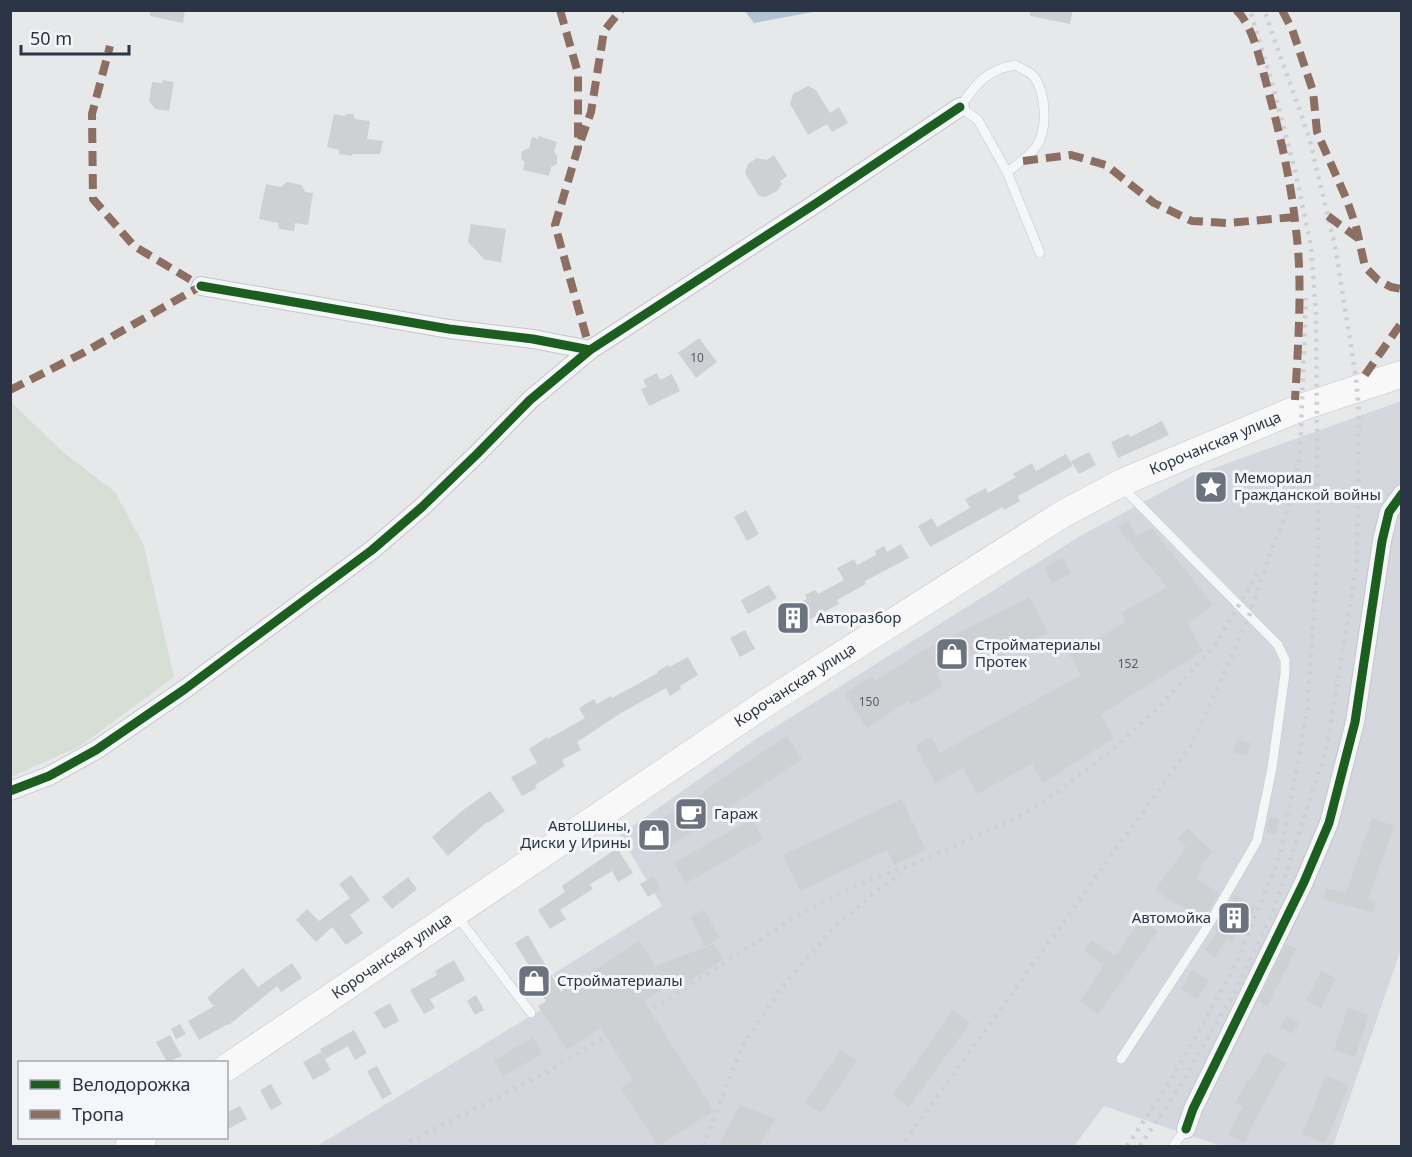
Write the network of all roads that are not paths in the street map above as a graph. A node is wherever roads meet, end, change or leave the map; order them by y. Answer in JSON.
{"nodes":[{"id":1,"x":960,"y":107,"type":"junction"},
{"id":2,"x":1007,"y":172,"type":"junction"},
{"id":3,"x":1040,"y":253,"type":"dead end"},
{"id":4,"x":201,"y":286,"type":"dead end"},
{"id":5,"x":590,"y":350,"type":"junction"},
{"id":6,"x":1401,"y":374,"type":"edge"},
{"id":7,"x":1401,"y":389,"type":"edge"},
{"id":8,"x":1130,"y":494,"type":"junction"},
{"id":9,"x":1401,"y":494,"type":"edge"},
{"id":10,"x":10,"y":791,"type":"edge"},
{"id":11,"x":459,"y":918,"type":"junction"},
{"id":12,"x":531,"y":1012,"type":"dead end"},
{"id":13,"x":1121,"y":1059,"type":"dead end"},
{"id":14,"x":228,"y":1067,"type":"edge"},
{"id":15,"x":228,"y":1080,"type":"edge"},
{"id":16,"x":1186,"y":1129,"type":"joint"},
{"id":17,"x":1173,"y":1146,"type":"edge"}],
"edges":[{"from":1,"to":2,"type":"lane"},
{"from":1,"to":2,"type":"lane"},
{"from":1,"to":5,"type":"street"},
{"from":2,"to":3,"type":"lane"},
{"from":4,"to":5,"type":"street"},
{"from":5,"to":10,"type":"street"},
{"from":6,"to":11,"type":"main road","name":"Корочанская улица"},
{"from":7,"to":8,"type":"main road","name":"Корочанская улица"},
{"from":8,"to":11,"type":"main road","name":"Корочанская улица"},
{"from":8,"to":13,"type":"lane"},
{"from":9,"to":16,"type":"street"},
{"from":11,"to":12,"type":"lane"},
{"from":11,"to":14,"type":"main road","name":"Корочанская улица"},
{"from":11,"to":15,"type":"main road","name":"Корочанская улица"},
{"from":16,"to":17,"type":"lane"}]}
